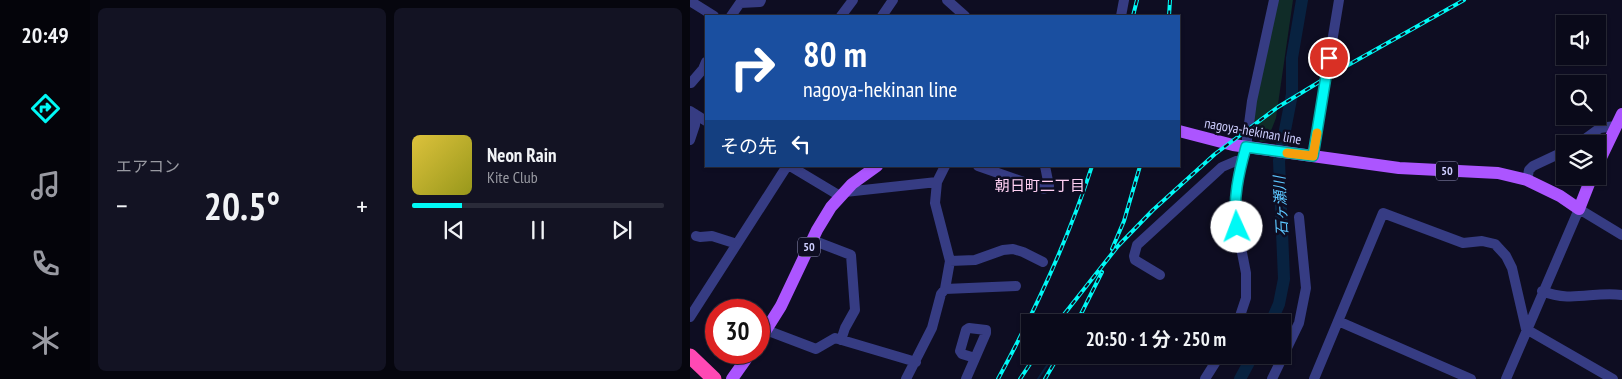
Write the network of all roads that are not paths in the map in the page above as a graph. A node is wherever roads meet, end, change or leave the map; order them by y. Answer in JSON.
{"nodes":[{"id":1,"x":761,"y":0,"type":"edge"},
{"id":2,"x":854,"y":0,"type":"edge"},
{"id":3,"x":892,"y":0,"type":"edge"},
{"id":4,"x":947,"y":0,"type":"edge"},
{"id":5,"x":1124,"y":0,"type":"edge"},
{"id":6,"x":1274,"y":0,"type":"edge"},
{"id":7,"x":1339,"y":0,"type":"edge"},
{"id":8,"x":690,"y":1,"type":"edge"},
{"id":9,"x":739,"y":2,"type":"edge"},
{"id":10,"x":712,"y":15,"type":"edge"},
{"id":11,"x":732,"y":15,"type":"edge"},
{"id":12,"x":842,"y":15,"type":"edge"},
{"id":13,"x":883,"y":15,"type":"edge"},
{"id":14,"x":964,"y":15,"type":"edge"},
{"id":15,"x":1121,"y":15,"type":"edge"},
{"id":16,"x":705,"y":64,"type":"edge"},
{"id":17,"x":691,"y":83,"type":"dead end"},
{"id":18,"x":692,"y":112,"type":"edge"},
{"id":19,"x":1622,"y":114,"type":"edge"},
{"id":20,"x":705,"y":119,"type":"edge"},
{"id":21,"x":1615,"y":126,"type":"junction"},
{"id":22,"x":1180,"y":132,"type":"edge"},
{"id":23,"x":1590,"y":135,"type":"edge"},
{"id":24,"x":690,"y":140,"type":"edge"},
{"id":25,"x":1606,"y":146,"type":"edge"},
{"id":26,"x":1252,"y":148,"type":"junction"},
{"id":27,"x":1556,"y":155,"type":"edge"},
{"id":28,"x":1310,"y":156,"type":"junction"},
{"id":29,"x":1242,"y":160,"type":"junction"},
{"id":30,"x":788,"y":167,"type":"edge"},
{"id":31,"x":791,"y":167,"type":"edge"},
{"id":32,"x":876,"y":167,"type":"edge"},
{"id":33,"x":944,"y":167,"type":"edge"},
{"id":34,"x":981,"y":167,"type":"edge"},
{"id":35,"x":1046,"y":167,"type":"edge"},
{"id":36,"x":1527,"y":180,"type":"junction"},
{"id":37,"x":936,"y":182,"type":"junction"},
{"id":38,"x":1588,"y":185,"type":"edge"},
{"id":39,"x":842,"y":194,"type":"junction"},
{"id":40,"x":1579,"y":209,"type":"junction"},
{"id":41,"x":1299,"y":217,"type":"dead end"},
{"id":42,"x":1622,"y":235,"type":"edge"},
{"id":43,"x":696,"y":236,"type":"dead end"},
{"id":44,"x":812,"y":240,"type":"junction"},
{"id":45,"x":737,"y":244,"type":"junction"},
{"id":46,"x":950,"y":261,"type":"junction"},
{"id":47,"x":1043,"y":262,"type":"dead end"},
{"id":48,"x":1160,"y":275,"type":"dead end"},
{"id":49,"x":1016,"y":286,"type":"dead end"},
{"id":50,"x":945,"y":289,"type":"junction"},
{"id":51,"x":1542,"y":292,"type":"junction"},
{"id":52,"x":1622,"y":295,"type":"edge"},
{"id":53,"x":1241,"y":314,"type":"edge"},
{"id":54,"x":690,"y":317,"type":"edge"},
{"id":55,"x":1338,"y":321,"type":"junction"},
{"id":56,"x":770,"y":324,"type":"edge"},
{"id":57,"x":1526,"y":329,"type":"junction"},
{"id":58,"x":770,"y":331,"type":"edge"},
{"id":59,"x":842,"y":340,"type":"junction"},
{"id":60,"x":690,"y":356,"type":"edge"},
{"id":61,"x":975,"y":358,"type":"dead end"},
{"id":62,"x":916,"y":362,"type":"junction"},
{"id":63,"x":743,"y":364,"type":"edge"},
{"id":64,"x":1214,"y":364,"type":"edge"},
{"id":65,"x":714,"y":379,"type":"edge"},
{"id":66,"x":732,"y":379,"type":"edge"},
{"id":67,"x":906,"y":379,"type":"edge"},
{"id":68,"x":966,"y":379,"type":"edge"},
{"id":69,"x":1205,"y":379,"type":"edge"},
{"id":70,"x":1272,"y":379,"type":"edge"},
{"id":71,"x":1314,"y":379,"type":"edge"},
{"id":72,"x":1471,"y":379,"type":"edge"},
{"id":73,"x":1506,"y":379,"type":"edge"},
{"id":74,"x":1612,"y":379,"type":"edge"}],
"edges":[{"from":1,"to":9,"type":"street"},
{"from":2,"to":12,"type":"street"},
{"from":3,"to":13,"type":"street"},
{"from":4,"to":14,"type":"street"},
{"from":5,"to":15,"type":"street"},
{"from":6,"to":26,"type":"street"},
{"from":7,"to":28,"type":"street"},
{"from":8,"to":10,"type":"street"},
{"from":9,"to":11,"type":"street"},
{"from":16,"to":17,"type":"street"},
{"from":18,"to":20,"type":"street"},
{"from":18,"to":24,"type":"street"},
{"from":19,"to":21,"type":"main road"},
{"from":21,"to":23,"type":"street"},
{"from":21,"to":25,"type":"main road"},
{"from":22,"to":26,"type":"main road","name":"nagoya-hekinan line","number":"50"},
{"from":26,"to":28,"type":"main road","name":"nagoya-hekinan line","number":"50"},
{"from":26,"to":29,"type":"street"},
{"from":27,"to":36,"type":"street"},
{"from":28,"to":36,"type":"main road","name":"nagoya-hekinan line","number":"50"},
{"from":29,"to":48,"type":"street"},
{"from":29,"to":53,"type":"street"},
{"from":30,"to":45,"type":"street"},
{"from":31,"to":39,"type":"street"},
{"from":32,"to":39,"type":"main road","number":"50"},
{"from":33,"to":37,"type":"street"},
{"from":34,"to":35,"type":"street"},
{"from":36,"to":40,"type":"main road","name":"nagoya-hekinan line","number":"50"},
{"from":37,"to":39,"type":"street"},
{"from":37,"to":46,"type":"street"},
{"from":38,"to":40,"type":"main road"},
{"from":39,"to":44,"type":"main road","number":"50"},
{"from":40,"to":42,"type":"street"},
{"from":40,"to":51,"type":"street"},
{"from":41,"to":70,"type":"street"},
{"from":43,"to":45,"type":"street"},
{"from":44,"to":56,"type":"main road","number":"50"},
{"from":44,"to":59,"type":"street"},
{"from":45,"to":54,"type":"street"},
{"from":46,"to":47,"type":"street"},
{"from":46,"to":50,"type":"street"},
{"from":49,"to":50,"type":"street"},
{"from":50,"to":62,"type":"street"},
{"from":51,"to":52,"type":"street"},
{"from":51,"to":57,"type":"street"},
{"from":55,"to":57,"type":"street"},
{"from":55,"to":71,"type":"street"},
{"from":55,"to":72,"type":"street"},
{"from":57,"to":73,"type":"street"},
{"from":57,"to":74,"type":"street"},
{"from":58,"to":59,"type":"street"},
{"from":59,"to":62,"type":"street"},
{"from":60,"to":65,"type":"highway"},
{"from":61,"to":68,"type":"street"},
{"from":62,"to":67,"type":"street"},
{"from":63,"to":66,"type":"main road"},
{"from":64,"to":69,"type":"street"}]}
